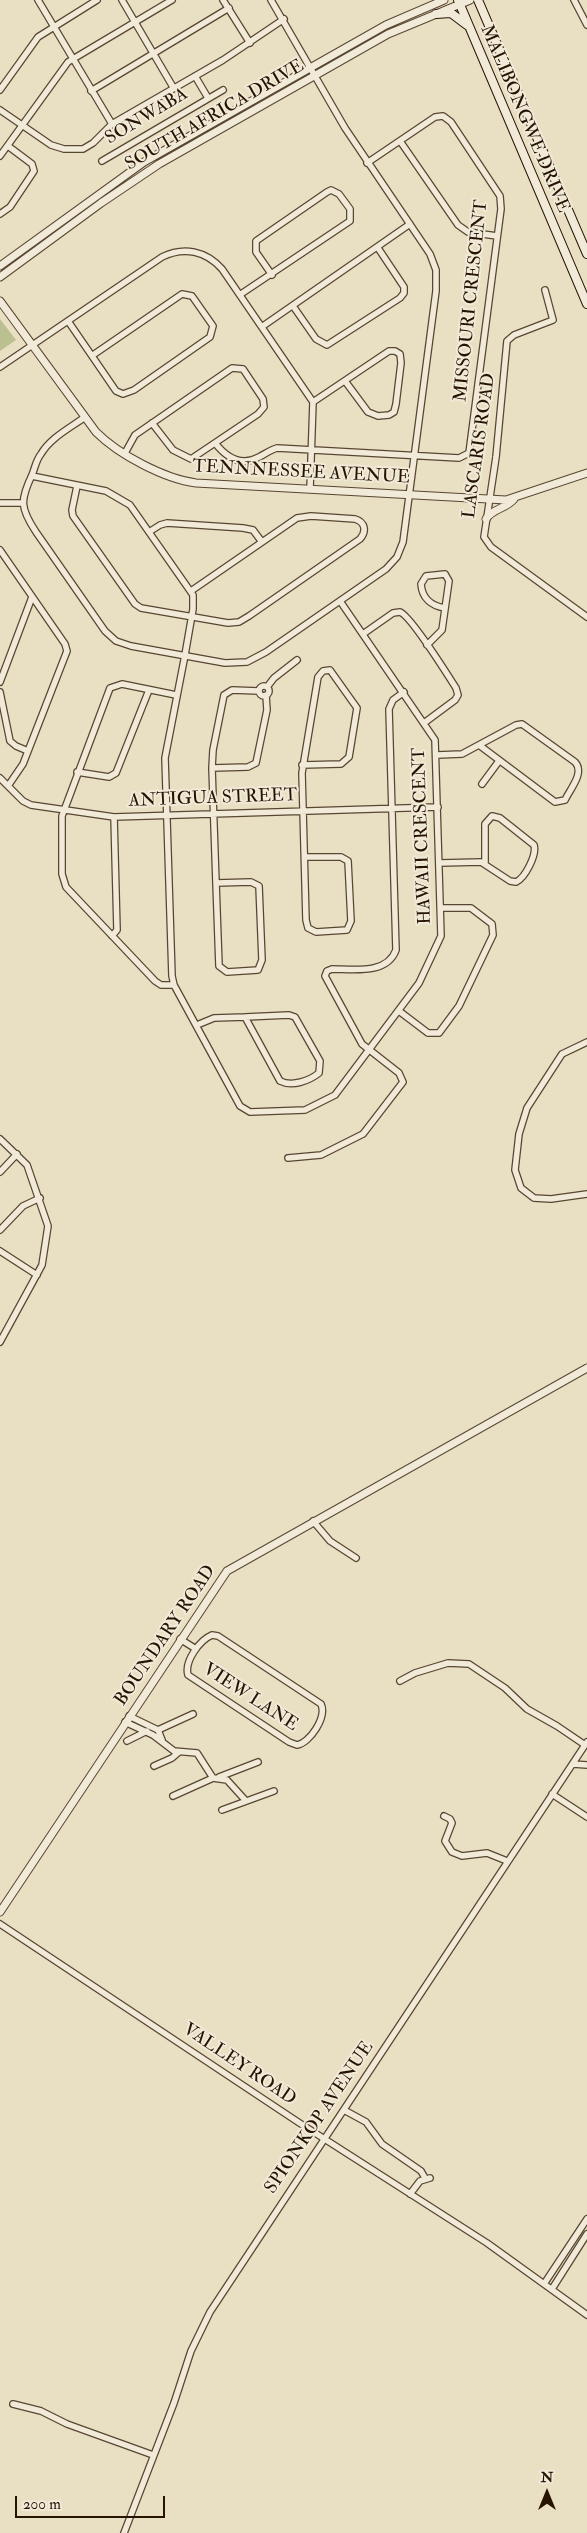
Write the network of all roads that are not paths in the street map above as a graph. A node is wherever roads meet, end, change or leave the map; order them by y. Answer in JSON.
{"nodes":[{"id":1,"x":38,"y":0,"type":"edge"},
{"id":2,"x":97,"y":0,"type":"edge"},
{"id":3,"x":122,"y":0,"type":"edge"},
{"id":4,"x":172,"y":0,"type":"edge"},
{"id":5,"x":223,"y":0,"type":"edge"},
{"id":6,"x":271,"y":0,"type":"edge"},
{"id":7,"x":444,"y":0,"type":"edge"},
{"id":8,"x":470,"y":0,"type":"edge"},
{"id":9,"x":478,"y":0,"type":"edge"},
{"id":10,"x":574,"y":0,"type":"edge"},
{"id":11,"x":458,"y":2,"type":"edge"},
{"id":12,"x":229,"y":8,"type":"junction"},
{"id":13,"x":436,"y":14,"type":"junction"},
{"id":14,"x":284,"y":20,"type":"junction"},
{"id":15,"x":135,"y":22,"type":"junction"},
{"id":16,"x":587,"y":25,"type":"edge"},
{"id":17,"x":54,"y":26,"type":"junction"},
{"id":18,"x":469,"y":26,"type":"junction"},
{"id":19,"x":250,"y":43,"type":"junction"},
{"id":20,"x":153,"y":54,"type":"junction"},
{"id":21,"x":72,"y":59,"type":"junction"},
{"id":22,"x":312,"y":72,"type":"junction"},
{"id":23,"x":195,"y":76,"type":"junction"},
{"id":24,"x":174,"y":87,"type":"junction"},
{"id":25,"x":0,"y":90,"type":"edge"},
{"id":26,"x":223,"y":90,"type":"dead end"},
{"id":27,"x":92,"y":91,"type":"junction"},
{"id":28,"x":208,"y":98,"type":"junction"},
{"id":29,"x":0,"y":110,"type":"edge"},
{"id":30,"x":112,"y":124,"type":"junction"},
{"id":31,"x":21,"y":125,"type":"junction"},
{"id":32,"x":400,"y":141,"type":"junction"},
{"id":33,"x":8,"y":146,"type":"junction"},
{"id":34,"x":0,"y":156,"type":"edge"},
{"id":35,"x":102,"y":161,"type":"dead end"},
{"id":36,"x":367,"y":163,"type":"junction"},
{"id":37,"x":0,"y":214,"type":"edge"},
{"id":38,"x":410,"y":224,"type":"junction"},
{"id":39,"x":497,"y":236,"type":"junction"},
{"id":40,"x":378,"y":248,"type":"junction"},
{"id":41,"x":587,"y":254,"type":"edge"},
{"id":42,"x":0,"y":266,"type":"edge"},
{"id":43,"x":272,"y":275,"type":"junction"},
{"id":44,"x":0,"y":277,"type":"edge"},
{"id":45,"x":545,"y":290,"type":"dead end"},
{"id":46,"x":241,"y":294,"type":"junction"},
{"id":47,"x":0,"y":301,"type":"edge"},
{"id":48,"x":587,"y":304,"type":"edge"},
{"id":49,"x":293,"y":306,"type":"junction"},
{"id":50,"x":68,"y":321,"type":"junction"},
{"id":51,"x":263,"y":326,"type":"junction"},
{"id":52,"x":34,"y":344,"type":"junction"},
{"id":53,"x":93,"y":355,"type":"junction"},
{"id":54,"x":0,"y":367,"type":"edge"},
{"id":55,"x":345,"y":381,"type":"junction"},
{"id":56,"x":313,"y":402,"type":"junction"},
{"id":57,"x":85,"y":417,"type":"junction"},
{"id":58,"x":152,"y":423,"type":"junction"},
{"id":59,"x":215,"y":443,"type":"junction"},
{"id":60,"x":312,"y":450,"type":"junction"},
{"id":61,"x":125,"y":453,"type":"junction"},
{"id":62,"x":414,"y":455,"type":"junction"},
{"id":63,"x":587,"y":473,"type":"edge"},
{"id":64,"x":32,"y":476,"type":"junction"},
{"id":65,"x":77,"y":486,"type":"junction"},
{"id":66,"x":310,"y":489,"type":"junction"},
{"id":67,"x":409,"y":495,"type":"junction"},
{"id":68,"x":488,"y":499,"type":"junction"},
{"id":69,"x":514,"y":499,"type":"junction"},
{"id":70,"x":0,"y":503,"type":"edge"},
{"id":71,"x":23,"y":503,"type":"junction"},
{"id":72,"x":486,"y":519,"type":"junction"},
{"id":73,"x":149,"y":532,"type":"junction"},
{"id":74,"x":262,"y":542,"type":"junction"},
{"id":75,"x":0,"y":550,"type":"edge"},
{"id":76,"x":191,"y":591,"type":"junction"},
{"id":77,"x":32,"y":597,"type":"junction"},
{"id":78,"x":340,"y":601,"type":"junction"},
{"id":79,"x":445,"y":608,"type":"junction"},
{"id":80,"x":191,"y":616,"type":"junction"},
{"id":81,"x":587,"y":618,"type":"edge"},
{"id":82,"x":363,"y":634,"type":"junction"},
{"id":83,"x":427,"y":645,"type":"junction"},
{"id":84,"x":185,"y":655,"type":"junction"},
{"id":85,"x":297,"y":660,"type":"dead end"},
{"id":86,"x":0,"y":680,"type":"edge"},
{"id":87,"x":267,"y":687,"type":"junction"},
{"id":88,"x":149,"y":690,"type":"junction"},
{"id":89,"x":259,"y":691,"type":"junction"},
{"id":90,"x":0,"y":692,"type":"edge"},
{"id":91,"x":404,"y":692,"type":"junction"},
{"id":92,"x":176,"y":695,"type":"junction"},
{"id":93,"x":266,"y":696,"type":"junction"},
{"id":94,"x":424,"y":723,"type":"junction"},
{"id":95,"x":479,"y":745,"type":"junction"},
{"id":96,"x":28,"y":751,"type":"junction"},
{"id":97,"x":436,"y":754,"type":"junction"},
{"id":98,"x":499,"y":761,"type":"junction"},
{"id":99,"x":302,"y":765,"type":"junction"},
{"id":100,"x":212,"y":768,"type":"junction"},
{"id":101,"x":77,"y":772,"type":"junction"},
{"id":102,"x":0,"y":778,"type":"edge"},
{"id":103,"x":482,"y":784,"type":"dead end"},
{"id":104,"x":8,"y":786,"type":"junction"},
{"id":105,"x":438,"y":807,"type":"junction"},
{"id":106,"x":392,"y":809,"type":"junction"},
{"id":107,"x":64,"y":811,"type":"junction"},
{"id":108,"x":302,"y":812,"type":"junction"},
{"id":109,"x":213,"y":815,"type":"junction"},
{"id":110,"x":167,"y":816,"type":"junction"},
{"id":111,"x":114,"y":817,"type":"junction"},
{"id":112,"x":305,"y":858,"type":"junction"},
{"id":113,"x":440,"y":863,"type":"junction"},
{"id":114,"x":485,"y":863,"type":"junction"},
{"id":115,"x":216,"y":883,"type":"junction"},
{"id":116,"x":442,"y":908,"type":"junction"},
{"id":117,"x":112,"y":936,"type":"junction"},
{"id":118,"x":174,"y":985,"type":"junction"},
{"id":119,"x":399,"y":1011,"type":"junction"},
{"id":120,"x":245,"y":1016,"type":"junction"},
{"id":121,"x":197,"y":1025,"type":"junction"},
{"id":122,"x":587,"y":1042,"type":"edge"},
{"id":123,"x":369,"y":1050,"type":"junction"},
{"id":124,"x":0,"y":1139,"type":"edge"},
{"id":125,"x":17,"y":1154,"type":"junction"},
{"id":126,"x":288,"y":1158,"type":"dead end"},
{"id":127,"x":0,"y":1172,"type":"edge"},
{"id":128,"x":587,"y":1194,"type":"edge"},
{"id":129,"x":40,"y":1198,"type":"junction"},
{"id":130,"x":0,"y":1230,"type":"edge"},
{"id":131,"x":0,"y":1251,"type":"edge"},
{"id":132,"x":37,"y":1275,"type":"junction"},
{"id":133,"x":0,"y":1342,"type":"edge"},
{"id":134,"x":587,"y":1368,"type":"edge"},
{"id":135,"x":313,"y":1521,"type":"junction"},
{"id":136,"x":356,"y":1558,"type":"dead end"},
{"id":137,"x":180,"y":1639,"type":"junction"},
{"id":138,"x":196,"y":1649,"type":"junction"},
{"id":139,"x":400,"y":1681,"type":"dead end"},
{"id":140,"x":193,"y":1714,"type":"dead end"},
{"id":141,"x":127,"y":1719,"type":"junction"},
{"id":142,"x":147,"y":1730,"type":"junction"},
{"id":143,"x":158,"y":1730,"type":"junction"},
{"id":144,"x":162,"y":1740,"type":"junction"},
{"id":145,"x":127,"y":1741,"type":"dead end"},
{"id":146,"x":586,"y":1744,"type":"edge"},
{"id":147,"x":179,"y":1752,"type":"junction"},
{"id":148,"x":258,"y":1762,"type":"dead end"},
{"id":149,"x":572,"y":1764,"type":"junction"},
{"id":150,"x":587,"y":1765,"type":"edge"},
{"id":151,"x":154,"y":1766,"type":"dead end"},
{"id":152,"x":216,"y":1778,"type":"junction"},
{"id":153,"x":274,"y":1792,"type":"dead end"},
{"id":154,"x":552,"y":1794,"type":"junction"},
{"id":155,"x":173,"y":1796,"type":"dead end"},
{"id":156,"x":246,"y":1801,"type":"junction"},
{"id":157,"x":222,"y":1810,"type":"dead end"},
{"id":158,"x":444,"y":1816,"type":"dead end"},
{"id":159,"x":587,"y":1817,"type":"edge"},
{"id":160,"x":507,"y":1861,"type":"junction"},
{"id":161,"x":0,"y":1912,"type":"edge"},
{"id":162,"x":0,"y":1924,"type":"edge"},
{"id":163,"x":344,"y":2110,"type":"junction"},
{"id":164,"x":325,"y":2140,"type":"junction"},
{"id":165,"x":410,"y":2194,"type":"junction"},
{"id":166,"x":587,"y":2218,"type":"edge"},
{"id":167,"x":587,"y":2234,"type":"edge"},
{"id":168,"x":544,"y":2284,"type":"junction"},
{"id":169,"x":552,"y":2289,"type":"junction"},
{"id":170,"x":587,"y":2314,"type":"edge"},
{"id":171,"x":13,"y":2404,"type":"dead end"},
{"id":172,"x":153,"y":2456,"type":"junction"},
{"id":173,"x":124,"y":2533,"type":"edge"}],
"edges":[{"from":1,"to":17,"type":"street"},
{"from":2,"to":17,"type":"street"},
{"from":3,"to":15,"type":"street"},
{"from":4,"to":15,"type":"street"},
{"from":5,"to":12,"type":"street"},
{"from":6,"to":14,"type":"street"},
{"from":7,"to":22,"type":"street","name":"SOUTH AFRICA DRIVE"},
{"from":8,"to":11,"type":"street","name":"SOUTH AFRICA DRIVE"},
{"from":9,"to":41,"type":"main road","name":"MALIBONGWE DRIVE"},
{"from":10,"to":16,"type":"street"},
{"from":11,"to":13,"type":"street","name":"SOUTH AFRICA DRIVE"},
{"from":11,"to":18,"type":"main road","name":"MALIBONGWE DRIVE"},
{"from":12,"to":19,"type":"street"},
{"from":12,"to":20,"type":"street"},
{"from":13,"to":18,"type":"main road"},
{"from":13,"to":22,"type":"street","name":"SOUTH AFRICA DRIVE"},
{"from":14,"to":19,"type":"street"},
{"from":14,"to":22,"type":"street"},
{"from":15,"to":20,"type":"street"},
{"from":15,"to":21,"type":"street"},
{"from":17,"to":21,"type":"street"},
{"from":17,"to":25,"type":"street"},
{"from":18,"to":48,"type":"main road","name":"MALIBONGWE DRIVE"},
{"from":19,"to":23,"type":"street"},
{"from":20,"to":24,"type":"street"},
{"from":20,"to":27,"type":"street"},
{"from":21,"to":27,"type":"street"},
{"from":21,"to":31,"type":"street"},
{"from":22,"to":36,"type":"street"},
{"from":22,"to":42,"type":"street","name":"SOUTH AFRICA DRIVE"},
{"from":22,"to":44,"type":"street","name":"SOUTH AFRICA DRIVE"},
{"from":23,"to":24,"type":"street"},
{"from":23,"to":28,"type":"street","name":"SONWABA"},
{"from":24,"to":30,"type":"street"},
{"from":26,"to":28,"type":"street","name":"SONWABA"},
{"from":27,"to":30,"type":"street"},
{"from":28,"to":35,"type":"street","name":"SONWABA"},
{"from":29,"to":31,"type":"street"},
{"from":30,"to":31,"type":"street"},
{"from":31,"to":33,"type":"street"},
{"from":32,"to":36,"type":"street","name":"MISSOURI CRESCENT"},
{"from":32,"to":39,"type":"street"},
{"from":32,"to":39,"type":"street","name":"MISSOURI CRESCENT"},
{"from":33,"to":34,"type":"street"},
{"from":33,"to":37,"type":"street"},
{"from":36,"to":38,"type":"street"},
{"from":38,"to":40,"type":"street"},
{"from":38,"to":62,"type":"street"},
{"from":39,"to":62,"type":"street","name":"MISSOURI CRESCENT"},
{"from":40,"to":49,"type":"street"},
{"from":40,"to":49,"type":"street"},
{"from":43,"to":43,"type":"street"},
{"from":43,"to":46,"type":"street"},
{"from":45,"to":68,"type":"street","name":"LASCARIS ROAD"},
{"from":46,"to":50,"type":"street"},
{"from":46,"to":51,"type":"street"},
{"from":47,"to":52,"type":"street","name":"TENNNESSEE AVENUE"},
{"from":49,"to":51,"type":"street"},
{"from":50,"to":52,"type":"street"},
{"from":50,"to":53,"type":"street"},
{"from":51,"to":56,"type":"street"},
{"from":52,"to":54,"type":"street"},
{"from":52,"to":57,"type":"street","name":"TENNNESSEE AVENUE"},
{"from":53,"to":53,"type":"street"},
{"from":55,"to":55,"type":"street"},
{"from":55,"to":56,"type":"street"},
{"from":56,"to":60,"type":"street"},
{"from":57,"to":61,"type":"street","name":"TENNNESSEE AVENUE"},
{"from":57,"to":64,"type":"street"},
{"from":58,"to":59,"type":"street"},
{"from":58,"to":59,"type":"street"},
{"from":58,"to":61,"type":"street"},
{"from":59,"to":60,"type":"street","name":"MISSOURI CRESCENT"},
{"from":60,"to":62,"type":"street","name":"MISSOURI CRESCENT"},
{"from":60,"to":66,"type":"street"},
{"from":61,"to":66,"type":"street","name":"TENNNESSEE AVENUE"},
{"from":62,"to":67,"type":"street"},
{"from":63,"to":69,"type":"street","name":"TENNNESSEE AVENUE"},
{"from":64,"to":65,"type":"street"},
{"from":64,"to":71,"type":"street"},
{"from":65,"to":73,"type":"street"},
{"from":65,"to":80,"type":"street"},
{"from":66,"to":67,"type":"street","name":"TENNNESSEE AVENUE"},
{"from":67,"to":68,"type":"street","name":"TENNNESSEE AVENUE"},
{"from":67,"to":78,"type":"street"},
{"from":68,"to":69,"type":"street","name":"TENNNESSEE AVENUE"},
{"from":68,"to":72,"type":"street","name":"LASCARIS ROAD"},
{"from":69,"to":72,"type":"street"},
{"from":70,"to":71,"type":"street"},
{"from":71,"to":84,"type":"street"},
{"from":72,"to":81,"type":"street","name":"LASCARIS ROAD"},
{"from":73,"to":74,"type":"street"},
{"from":73,"to":76,"type":"street"},
{"from":74,"to":76,"type":"street"},
{"from":74,"to":80,"type":"street"},
{"from":75,"to":77,"type":"street"},
{"from":76,"to":80,"type":"street","name":"HAWAII CRESCENT"},
{"from":77,"to":86,"type":"street"},
{"from":77,"to":96,"type":"street"},
{"from":78,"to":82,"type":"street","name":"HAWAII CRESCENT"},
{"from":78,"to":84,"type":"street"},
{"from":79,"to":79,"type":"street"},
{"from":79,"to":83,"type":"street"},
{"from":80,"to":84,"type":"street","name":"HAWAII CRESCENT"},
{"from":82,"to":83,"type":"street"},
{"from":82,"to":91,"type":"street","name":"HAWAII CRESCENT"},
{"from":83,"to":94,"type":"street"},
{"from":84,"to":92,"type":"street","name":"HAWAII CRESCENT"},
{"from":85,"to":87,"type":"street"},
{"from":87,"to":89,"type":"street"},
{"from":87,"to":93,"type":"street"},
{"from":88,"to":92,"type":"street"},
{"from":88,"to":101,"type":"street"},
{"from":88,"to":101,"type":"street"},
{"from":89,"to":93,"type":"street"},
{"from":89,"to":100,"type":"street"},
{"from":90,"to":96,"type":"street"},
{"from":91,"to":94,"type":"street","name":"HAWAII CRESCENT"},
{"from":91,"to":106,"type":"street"},
{"from":92,"to":110,"type":"street","name":"HAWAII CRESCENT"},
{"from":93,"to":100,"type":"street"},
{"from":94,"to":97,"type":"street","name":"HAWAII CRESCENT"},
{"from":95,"to":97,"type":"street"},
{"from":95,"to":98,"type":"street"},
{"from":95,"to":98,"type":"street"},
{"from":96,"to":104,"type":"street"},
{"from":97,"to":105,"type":"street","name":"HAWAII CRESCENT"},
{"from":98,"to":103,"type":"street"},
{"from":99,"to":99,"type":"street"},
{"from":99,"to":108,"type":"street"},
{"from":100,"to":109,"type":"street"},
{"from":101,"to":107,"type":"street"},
{"from":102,"to":104,"type":"street","name":"ANTIGUA STREET"},
{"from":104,"to":107,"type":"street","name":"ANTIGUA STREET"},
{"from":105,"to":106,"type":"street","name":"ANTIGUA STREET"},
{"from":105,"to":113,"type":"street","name":"HAWAII CRESCENT"},
{"from":106,"to":108,"type":"street","name":"ANTIGUA STREET"},
{"from":106,"to":123,"type":"street"},
{"from":107,"to":111,"type":"street","name":"ANTIGUA STREET"},
{"from":107,"to":117,"type":"street"},
{"from":108,"to":109,"type":"street","name":"ANTIGUA STREET"},
{"from":108,"to":112,"type":"street"},
{"from":109,"to":110,"type":"street","name":"ANTIGUA STREET"},
{"from":109,"to":115,"type":"street"},
{"from":110,"to":111,"type":"street","name":"ANTIGUA STREET"},
{"from":110,"to":118,"type":"street","name":"HAWAII CRESCENT"},
{"from":111,"to":117,"type":"street"},
{"from":112,"to":112,"type":"street"},
{"from":113,"to":114,"type":"street"},
{"from":113,"to":116,"type":"street","name":"HAWAII CRESCENT"},
{"from":114,"to":114,"type":"street"},
{"from":115,"to":115,"type":"street"},
{"from":116,"to":119,"type":"street","name":"HAWAII CRESCENT"},
{"from":116,"to":119,"type":"street"},
{"from":117,"to":118,"type":"street"},
{"from":118,"to":121,"type":"street","name":"HAWAII CRESCENT"},
{"from":119,"to":123,"type":"street","name":"HAWAII CRESCENT"},
{"from":120,"to":120,"type":"street"},
{"from":120,"to":121,"type":"street"},
{"from":121,"to":123,"type":"street","name":"HAWAII CRESCENT"},
{"from":122,"to":128,"type":"street"},
{"from":123,"to":126,"type":"street"},
{"from":124,"to":125,"type":"street"},
{"from":125,"to":127,"type":"street"},
{"from":125,"to":129,"type":"street"},
{"from":129,"to":130,"type":"street"},
{"from":129,"to":132,"type":"street"},
{"from":131,"to":132,"type":"street"},
{"from":132,"to":133,"type":"street"},
{"from":134,"to":135,"type":"street","name":"BOUNDARY ROAD"},
{"from":135,"to":136,"type":"street"},
{"from":135,"to":137,"type":"street","name":"BOUNDARY ROAD"},
{"from":137,"to":138,"type":"street","name":"VIEW LANE"},
{"from":137,"to":141,"type":"street","name":"BOUNDARY ROAD"},
{"from":138,"to":138,"type":"street","name":"VIEW LANE"},
{"from":139,"to":146,"type":"street"},
{"from":140,"to":143,"type":"street"},
{"from":141,"to":142,"type":"street"},
{"from":141,"to":161,"type":"street","name":"BOUNDARY ROAD"},
{"from":142,"to":143,"type":"street"},
{"from":142,"to":144,"type":"street"},
{"from":142,"to":145,"type":"street"},
{"from":143,"to":144,"type":"street"},
{"from":144,"to":147,"type":"street"},
{"from":146,"to":149,"type":"street","name":"SPIONKOP AVENUE"},
{"from":147,"to":151,"type":"street"},
{"from":147,"to":152,"type":"street"},
{"from":148,"to":152,"type":"street"},
{"from":149,"to":150,"type":"street"},
{"from":149,"to":154,"type":"street","name":"SPIONKOP AVENUE"},
{"from":152,"to":155,"type":"street"},
{"from":152,"to":156,"type":"street"},
{"from":153,"to":156,"type":"street"},
{"from":154,"to":159,"type":"street"},
{"from":154,"to":160,"type":"street","name":"SPIONKOP AVENUE"},
{"from":156,"to":157,"type":"street"},
{"from":158,"to":160,"type":"street"},
{"from":160,"to":163,"type":"street","name":"SPIONKOP AVENUE"},
{"from":162,"to":164,"type":"street","name":"VALLEY ROAD"},
{"from":163,"to":164,"type":"street","name":"SPIONKOP AVENUE"},
{"from":163,"to":165,"type":"street"},
{"from":164,"to":165,"type":"street","name":"VALLEY ROAD"},
{"from":164,"to":172,"type":"street","name":"SPIONKOP AVENUE"},
{"from":165,"to":168,"type":"street","name":"VALLEY ROAD"},
{"from":166,"to":168,"type":"street"},
{"from":167,"to":169,"type":"street"},
{"from":168,"to":169,"type":"street","name":"VALLEY ROAD"},
{"from":169,"to":170,"type":"street","name":"VALLEY ROAD"},
{"from":171,"to":172,"type":"street"},
{"from":172,"to":173,"type":"street","name":"SPIONKOP AVENUE"}]}
